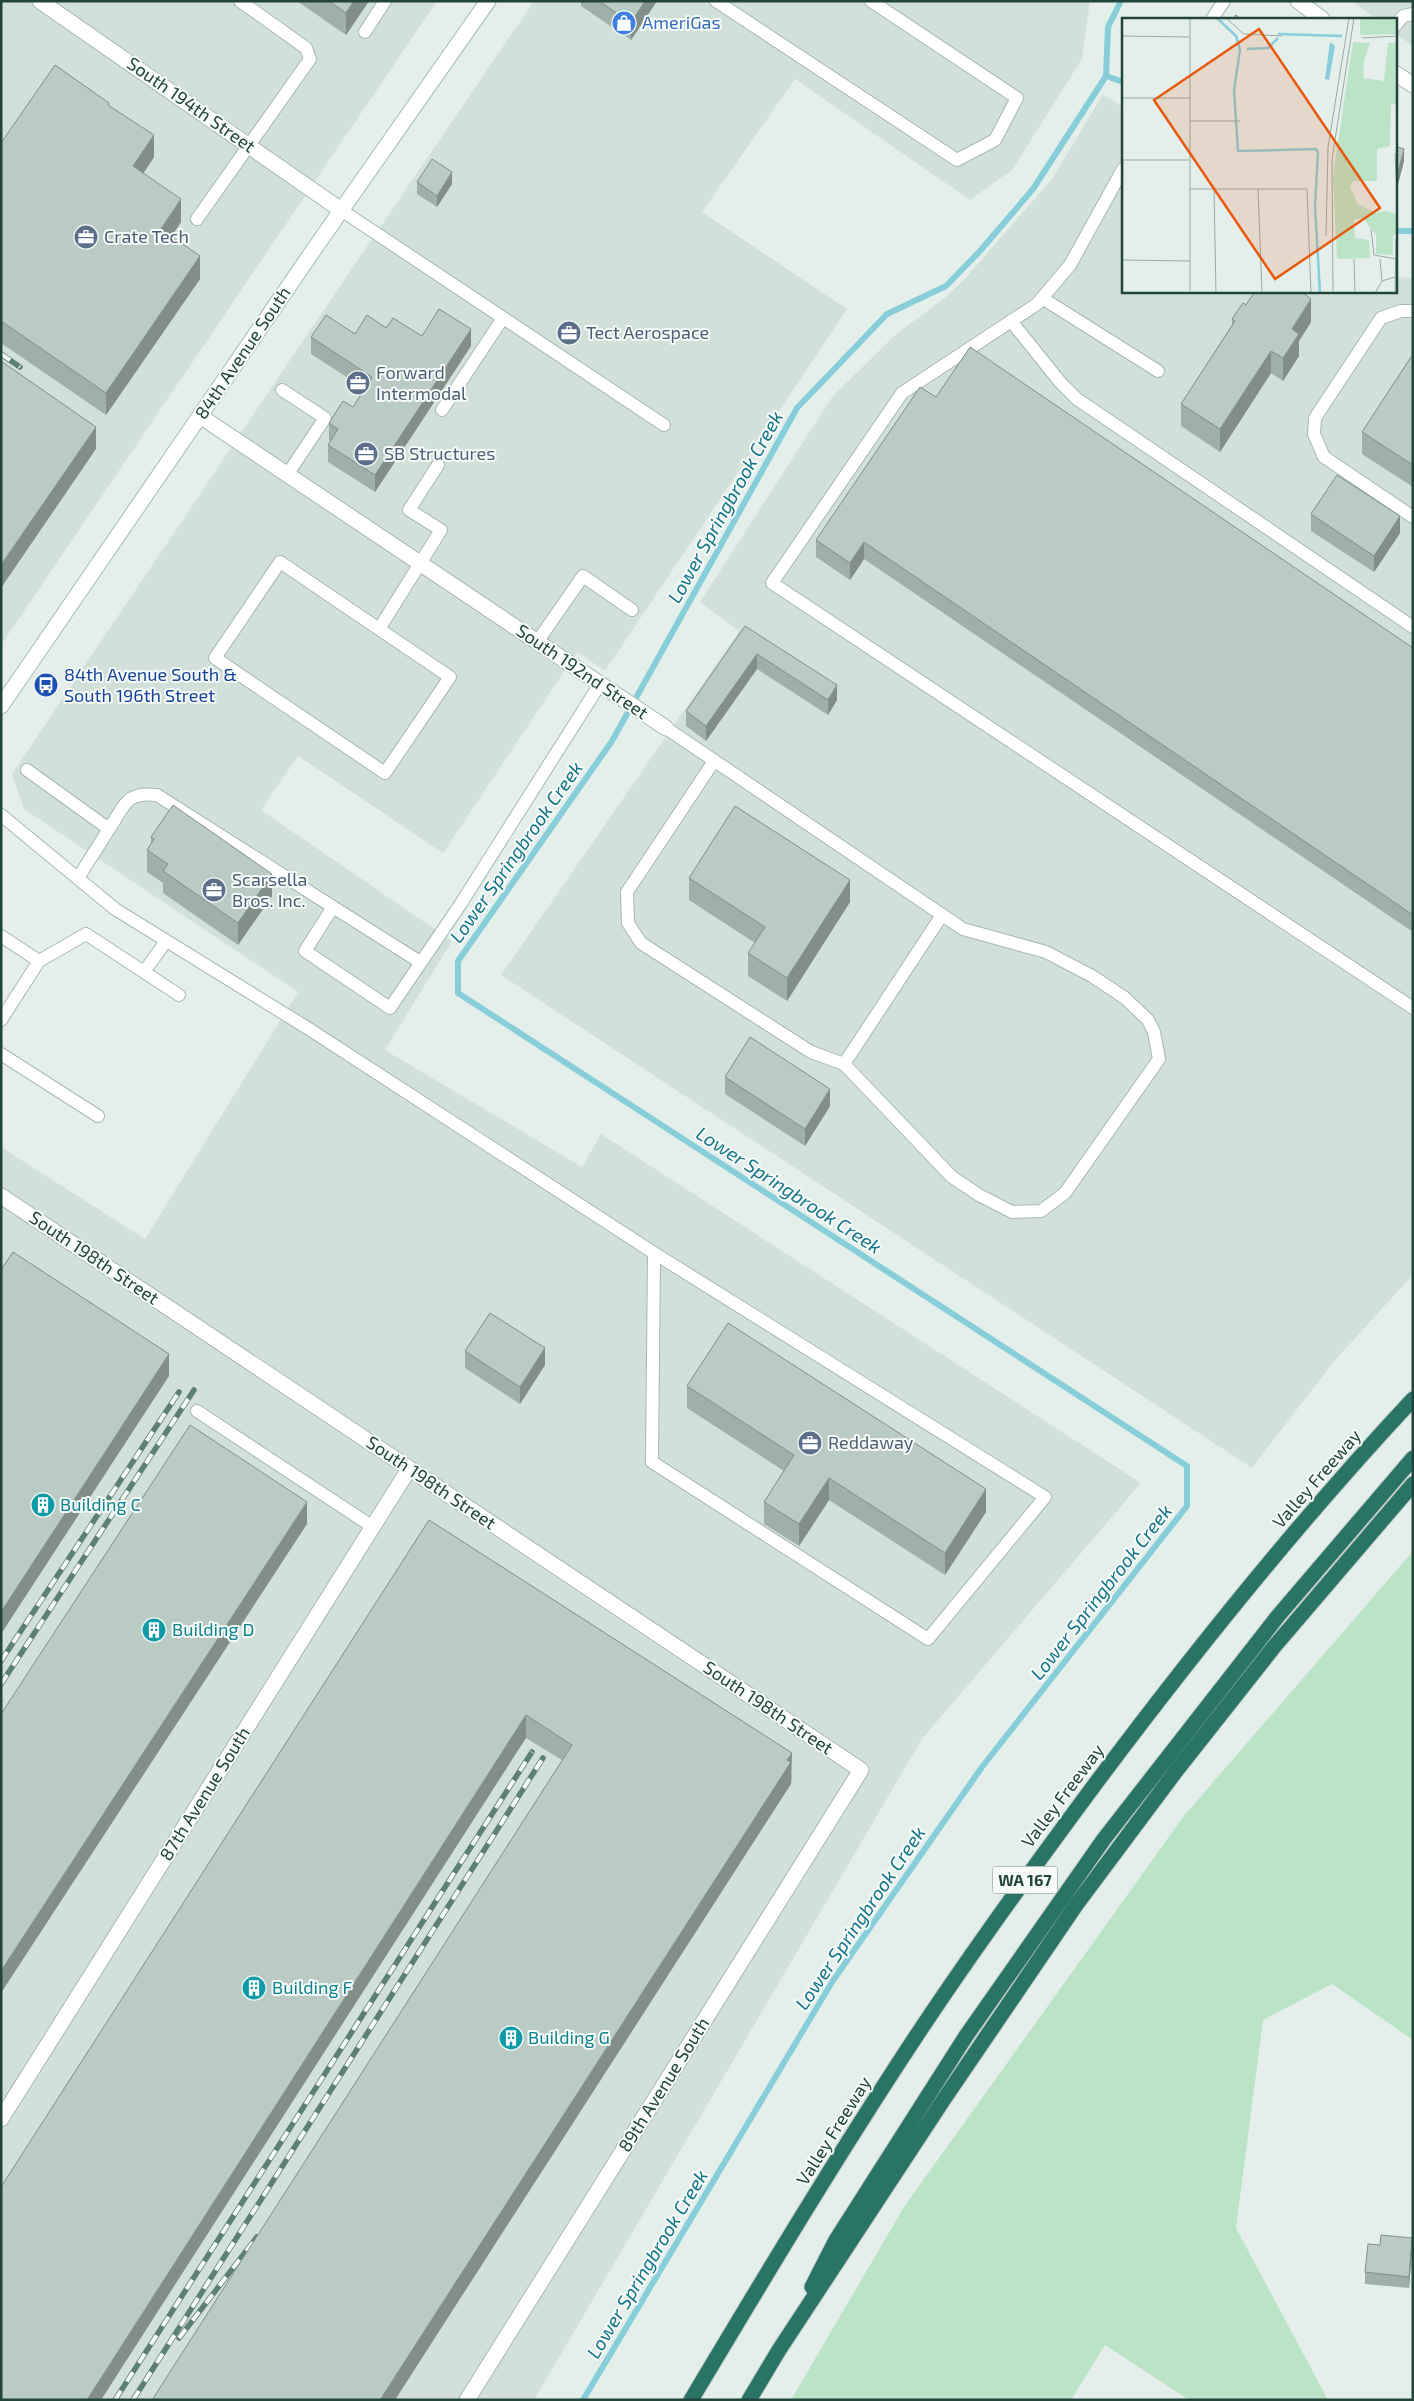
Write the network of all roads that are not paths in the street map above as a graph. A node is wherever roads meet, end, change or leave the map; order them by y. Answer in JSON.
{"nodes":[{"id":1,"x":40,"y":1,"type":"edge"},
{"id":2,"x":240,"y":1,"type":"edge"},
{"id":3,"x":385,"y":1,"type":"edge"},
{"id":4,"x":488,"y":1,"type":"edge"},
{"id":5,"x":716,"y":1,"type":"edge"},
{"id":6,"x":871,"y":1,"type":"edge"},
{"id":7,"x":1224,"y":1,"type":"edge"},
{"id":8,"x":1298,"y":1,"type":"edge"},
{"id":9,"x":1413,"y":14,"type":"edge"},
{"id":10,"x":1213,"y":18,"type":"edge"},
{"id":11,"x":1321,"y":18,"type":"edge"},
{"id":12,"x":1396,"y":25,"type":"edge"},
{"id":13,"x":365,"y":32,"type":"dead end"},
{"id":14,"x":1396,"y":73,"type":"edge"},
{"id":15,"x":1413,"y":85,"type":"edge"},
{"id":16,"x":249,"y":146,"type":"junction"},
{"id":17,"x":1122,"y":171,"type":"edge"},
{"id":18,"x":341,"y":210,"type":"junction"},
{"id":19,"x":197,"y":219,"type":"dead end"},
{"id":20,"x":1042,"y":298,"type":"junction"},
{"id":21,"x":1413,"y":311,"type":"edge"},
{"id":22,"x":503,"y":318,"type":"junction"},
{"id":23,"x":1011,"y":321,"type":"junction"},
{"id":24,"x":1158,"y":371,"type":"dead end"},
{"id":25,"x":282,"y":390,"type":"dead end"},
{"id":26,"x":442,"y":410,"type":"dead end"},
{"id":27,"x":200,"y":416,"type":"junction"},
{"id":28,"x":664,"y":425,"type":"dead end"},
{"id":29,"x":438,"y":465,"type":"dead end"},
{"id":30,"x":287,"y":475,"type":"junction"},
{"id":31,"x":1413,"y":516,"type":"edge"},
{"id":32,"x":419,"y":563,"type":"junction"},
{"id":33,"x":632,"y":610,"type":"dead end"},
{"id":34,"x":1413,"y":627,"type":"edge"},
{"id":35,"x":379,"y":629,"type":"junction"},
{"id":36,"x":537,"y":642,"type":"junction"},
{"id":37,"x":606,"y":688,"type":"junction"},
{"id":38,"x":1,"y":706,"type":"edge"},
{"id":39,"x":666,"y":728,"type":"joint"},
{"id":40,"x":714,"y":761,"type":"junction"},
{"id":41,"x":27,"y":770,"type":"dead end"},
{"id":42,"x":1,"y":815,"type":"edge"},
{"id":43,"x":109,"y":829,"type":"junction"},
{"id":44,"x":78,"y":878,"type":"junction"},
{"id":45,"x":333,"y":907,"type":"junction"},
{"id":46,"x":942,"y":915,"type":"junction"},
{"id":47,"x":1,"y":936,"type":"edge"},
{"id":48,"x":166,"y":941,"type":"junction"},
{"id":49,"x":39,"y":961,"type":"junction"},
{"id":50,"x":420,"y":962,"type":"junction"},
{"id":51,"x":144,"y":972,"type":"junction"},
{"id":52,"x":179,"y":995,"type":"dead end"},
{"id":53,"x":1413,"y":1008,"type":"edge"},
{"id":54,"x":1,"y":1020,"type":"edge"},
{"id":55,"x":1,"y":1054,"type":"edge"},
{"id":56,"x":844,"y":1064,"type":"junction"},
{"id":57,"x":98,"y":1116,"type":"dead end"},
{"id":58,"x":2,"y":1199,"type":"edge"},
{"id":59,"x":654,"y":1253,"type":"junction"},
{"id":60,"x":1413,"y":1399,"type":"edge"},
{"id":61,"x":197,"y":1411,"type":"dead end"},
{"id":62,"x":1413,"y":1458,"type":"edge"},
{"id":63,"x":409,"y":1468,"type":"junction"},
{"id":64,"x":1413,"y":1484,"type":"edge"},
{"id":65,"x":373,"y":1527,"type":"junction"},
{"id":66,"x":861,"y":1770,"type":"joint"},
{"id":67,"x":5,"y":2103,"type":"edge"},
{"id":68,"x":1,"y":2119,"type":"edge"},
{"id":69,"x":779,"y":2350,"type":"junction"},
{"id":70,"x":467,"y":2400,"type":"edge"},
{"id":71,"x":691,"y":2400,"type":"edge"},
{"id":72,"x":749,"y":2400,"type":"edge"}],
"edges":[{"from":1,"to":16,"type":"street","name":"South 194th Street"},
{"from":2,"to":16,"type":"lane"},
{"from":3,"to":13,"type":"lane"},
{"from":4,"to":18,"type":"street","name":"84th Avenue South"},
{"from":5,"to":6,"type":"lane"},
{"from":7,"to":10,"type":"lane"},
{"from":8,"to":11,"type":"street"},
{"from":9,"to":12,"type":"lane"},
{"from":14,"to":15,"type":"street"},
{"from":16,"to":18,"type":"street","name":"South 194th Street"},
{"from":16,"to":19,"type":"lane"},
{"from":17,"to":20,"type":"lane"},
{"from":18,"to":22,"type":"lane"},
{"from":18,"to":27,"type":"street","name":"84th Avenue South"},
{"from":20,"to":23,"type":"lane"},
{"from":20,"to":24,"type":"lane"},
{"from":21,"to":31,"type":"lane"},
{"from":22,"to":26,"type":"lane"},
{"from":22,"to":28,"type":"lane"},
{"from":23,"to":34,"type":"lane"},
{"from":23,"to":53,"type":"lane"},
{"from":25,"to":30,"type":"lane"},
{"from":27,"to":30,"type":"street","name":"South 192nd Street"},
{"from":27,"to":38,"type":"street","name":"84th Avenue South"},
{"from":29,"to":32,"type":"lane"},
{"from":30,"to":32,"type":"street","name":"South 192nd Street"},
{"from":32,"to":35,"type":"lane"},
{"from":32,"to":36,"type":"street","name":"South 192nd Street"},
{"from":33,"to":36,"type":"lane"},
{"from":35,"to":35,"type":"lane"},
{"from":36,"to":37,"type":"street","name":"South 192nd Street"},
{"from":37,"to":39,"type":"street","name":"South 192nd Street"},
{"from":37,"to":50,"type":"lane"},
{"from":39,"to":40,"type":"lane","name":"South 192nd Street"},
{"from":40,"to":46,"type":"lane","name":"South 192nd Street"},
{"from":40,"to":56,"type":"lane"},
{"from":41,"to":43,"type":"lane"},
{"from":42,"to":44,"type":"lane"},
{"from":43,"to":44,"type":"lane"},
{"from":43,"to":45,"type":"lane"},
{"from":44,"to":48,"type":"lane"},
{"from":45,"to":50,"type":"lane"},
{"from":45,"to":50,"type":"lane"},
{"from":46,"to":56,"type":"lane"},
{"from":46,"to":56,"type":"lane","name":"South 192nd Street"},
{"from":47,"to":49,"type":"lane"},
{"from":48,"to":51,"type":"lane"},
{"from":48,"to":59,"type":"lane"},
{"from":49,"to":51,"type":"lane"},
{"from":49,"to":54,"type":"lane"},
{"from":51,"to":52,"type":"lane"},
{"from":55,"to":57,"type":"lane"},
{"from":58,"to":63,"type":"street","name":"South 198th Street"},
{"from":59,"to":59,"type":"lane"},
{"from":60,"to":71,"type":"highway","name":"Valley Freeway","number":"WA 167"},
{"from":61,"to":65,"type":"lane"},
{"from":62,"to":69,"type":"highway"},
{"from":63,"to":65,"type":"street","name":"87th Avenue South"},
{"from":63,"to":66,"type":"street","name":"South 198th Street"},
{"from":64,"to":69,"type":"highway","number":"WA 167"},
{"from":65,"to":67,"type":"street","name":"87th Avenue South"},
{"from":66,"to":70,"type":"street","name":"89th Avenue South"},
{"from":67,"to":68,"type":"street","name":"87th Avenue South"},
{"from":69,"to":72,"type":"highway","number":"WA 167"}]}
